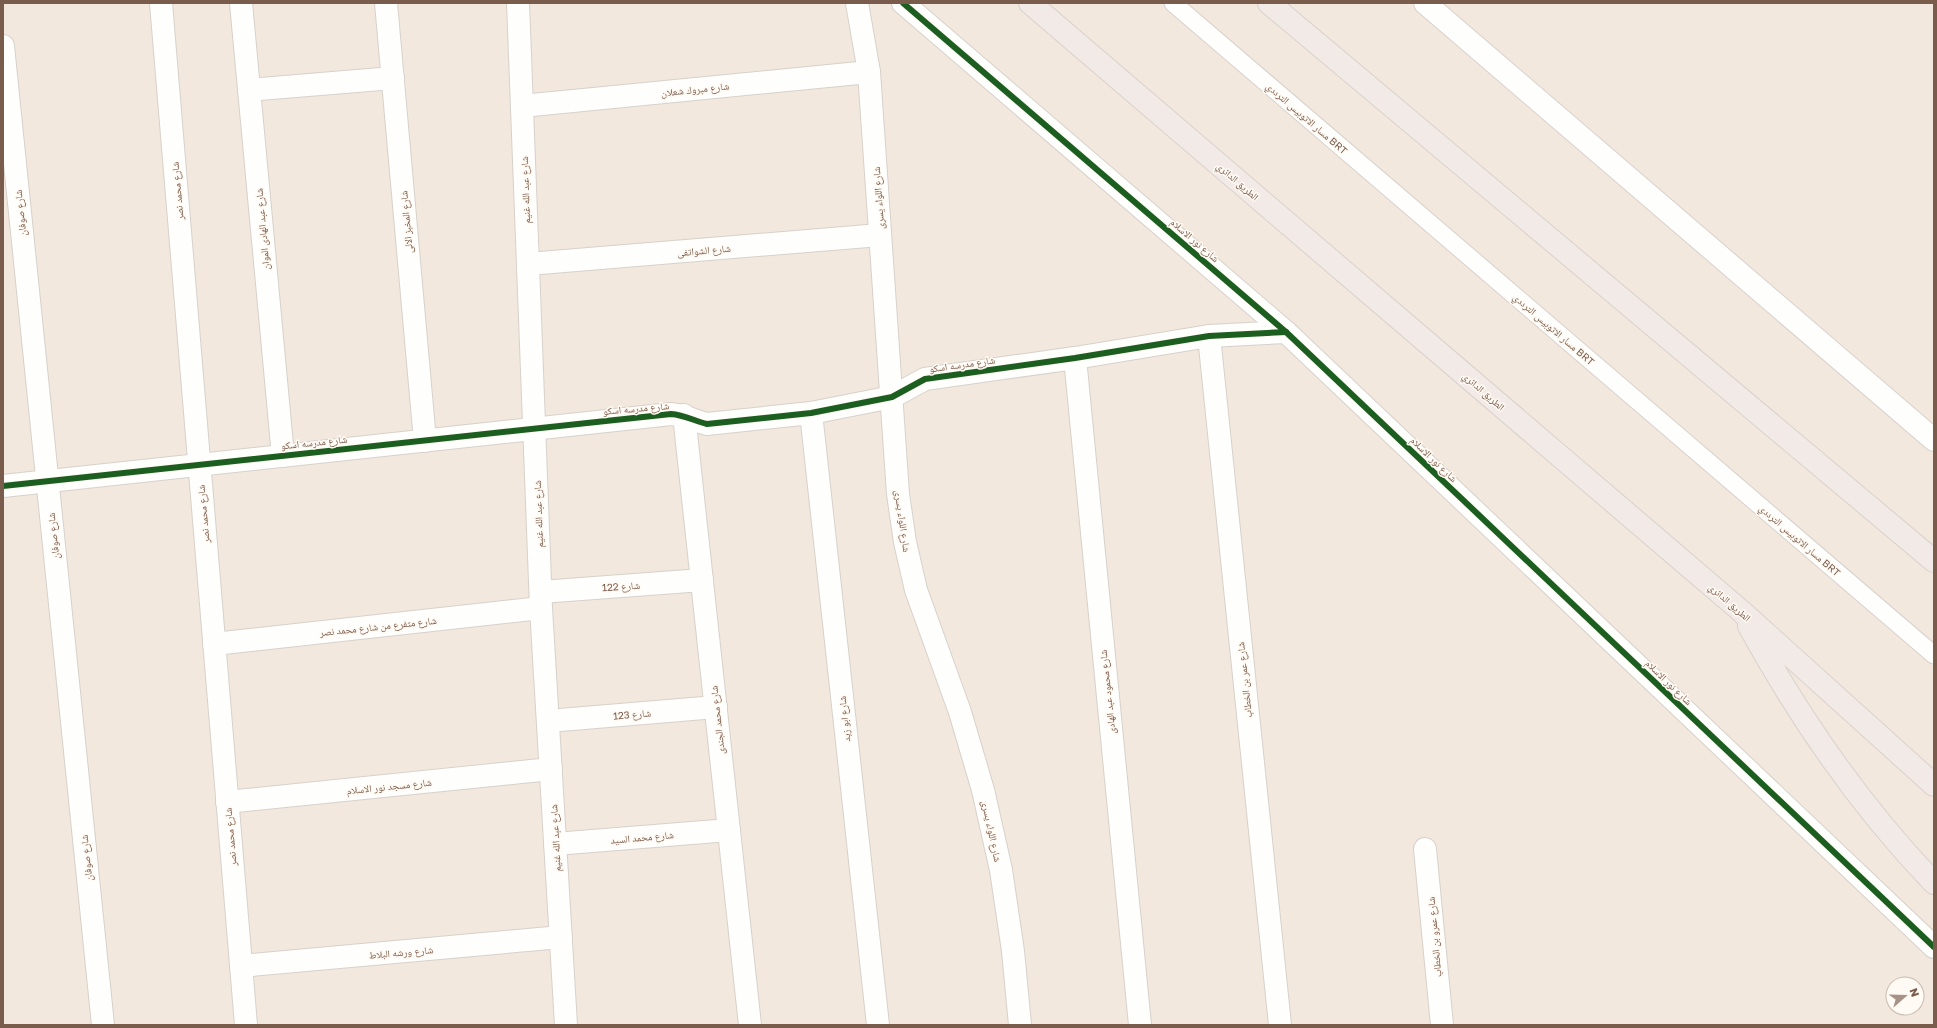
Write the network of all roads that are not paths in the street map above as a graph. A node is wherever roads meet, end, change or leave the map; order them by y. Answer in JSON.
{"nodes":[{"id":1,"x":161,"y":3,"type":"edge"},
{"id":2,"x":241,"y":3,"type":"edge"},
{"id":3,"x":386,"y":3,"type":"edge"},
{"id":4,"x":518,"y":3,"type":"edge"},
{"id":5,"x":857,"y":3,"type":"edge"},
{"id":6,"x":904,"y":3,"type":"edge"},
{"id":7,"x":1030,"y":3,"type":"edge"},
{"id":8,"x":1173,"y":3,"type":"edge"},
{"id":9,"x":1269,"y":3,"type":"edge"},
{"id":10,"x":1425,"y":3,"type":"edge"},
{"id":11,"x":3,"y":46,"type":"edge"},
{"id":12,"x":869,"y":72,"type":"junction"},
{"id":13,"x":393,"y":78,"type":"junction"},
{"id":14,"x":249,"y":90,"type":"junction"},
{"id":15,"x":522,"y":106,"type":"junction"},
{"id":16,"x":880,"y":235,"type":"junction"},
{"id":17,"x":528,"y":264,"type":"junction"},
{"id":18,"x":1286,"y":332,"type":"junction"},
{"id":19,"x":1209,"y":336,"type":"junction"},
{"id":20,"x":1075,"y":358,"type":"junction"},
{"id":21,"x":892,"y":397,"type":"junction"},
{"id":22,"x":811,"y":413,"type":"junction"},
{"id":23,"x":684,"y":415,"type":"junction"},
{"id":24,"x":535,"y":429,"type":"junction"},
{"id":25,"x":425,"y":440,"type":"junction"},
{"id":26,"x":1934,"y":440,"type":"edge"},
{"id":27,"x":283,"y":456,"type":"junction"},
{"id":28,"x":199,"y":464,"type":"junction"},
{"id":29,"x":48,"y":481,"type":"junction"},
{"id":30,"x":3,"y":486,"type":"edge"},
{"id":31,"x":1934,"y":561,"type":"edge"},
{"id":32,"x":702,"y":580,"type":"junction"},
{"id":33,"x":541,"y":600,"type":"junction"},
{"id":34,"x":1741,"y":611,"type":"junction"},
{"id":35,"x":214,"y":644,"type":"junction"},
{"id":36,"x":1934,"y":655,"type":"edge"},
{"id":37,"x":716,"y":707,"type":"junction"},
{"id":38,"x":548,"y":721,"type":"junction"},
{"id":39,"x":551,"y":769,"type":"junction"},
{"id":40,"x":1934,"y":785,"type":"edge"},
{"id":41,"x":227,"y":802,"type":"junction"},
{"id":42,"x":729,"y":830,"type":"junction"},
{"id":43,"x":555,"y":844,"type":"junction"},
{"id":44,"x":1425,"y":849,"type":"dead end"},
{"id":45,"x":1934,"y":883,"type":"edge"},
{"id":46,"x":561,"y":937,"type":"junction"},
{"id":47,"x":1934,"y":948,"type":"edge"},
{"id":48,"x":241,"y":966,"type":"junction"},
{"id":49,"x":103,"y":1025,"type":"edge"},
{"id":50,"x":246,"y":1025,"type":"edge"},
{"id":51,"x":566,"y":1025,"type":"edge"},
{"id":52,"x":750,"y":1025,"type":"edge"},
{"id":53,"x":878,"y":1025,"type":"edge"},
{"id":54,"x":1020,"y":1025,"type":"edge"},
{"id":55,"x":1140,"y":1025,"type":"edge"},
{"id":56,"x":1280,"y":1025,"type":"edge"},
{"id":57,"x":1442,"y":1025,"type":"edge"}],
"edges":[{"from":1,"to":28,"type":"street","name":"شارع محمد نصر"},
{"from":2,"to":14,"type":"street","name":"شارع عبد الهادى الموان"},
{"from":3,"to":13,"type":"street","name":"شارع المخبز الالى"},
{"from":4,"to":15,"type":"street","name":"شارع عبد الله غنيم"},
{"from":5,"to":12,"type":"street","name":"شارع اللواء يسرى"},
{"from":6,"to":18,"type":"street","name":"شارع نور الاسلام"},
{"from":7,"to":34,"type":"highway","name":"الطريق الدائري"},
{"from":8,"to":36,"type":"lane","name":"مسار الاتوبيس الترددي BRT"},
{"from":9,"to":31,"type":"highway"},
{"from":10,"to":26,"type":"street"},
{"from":11,"to":29,"type":"street","name":"شارع صوفان"},
{"from":12,"to":15,"type":"street","name":"شارع مبروك شعلان"},
{"from":12,"to":16,"type":"street","name":"شارع اللواء يسرى"},
{"from":13,"to":14,"type":"street"},
{"from":13,"to":25,"type":"street","name":"شارع المخبز الالى"},
{"from":14,"to":27,"type":"street","name":"شارع عبد الهادى الموان"},
{"from":15,"to":17,"type":"street","name":"شارع عبد الله غنيم"},
{"from":16,"to":17,"type":"street","name":"شارع الشواتفى"},
{"from":16,"to":21,"type":"street","name":"شارع اللواء يسرى"},
{"from":17,"to":24,"type":"street","name":"شارع عبد الله غنيم"},
{"from":18,"to":19,"type":"street","name":"شارع مدرسه اسكو"},
{"from":18,"to":47,"type":"street","name":"شارع نور الاسلام"},
{"from":19,"to":20,"type":"street","name":"شارع مدرسه اسكو"},
{"from":19,"to":56,"type":"street","name":"شارع عمر بن الخطاب"},
{"from":20,"to":21,"type":"street","name":"شارع مدرسه اسكو"},
{"from":20,"to":55,"type":"street","name":"شارع محمود عبد الهادى"},
{"from":21,"to":22,"type":"street","name":"شارع مدرسه اسكو"},
{"from":21,"to":54,"type":"street","name":"شارع اللواء يسرى"},
{"from":22,"to":23,"type":"street","name":"شارع مدرسه اسكو"},
{"from":22,"to":53,"type":"street","name":"شارع ابو زيد"},
{"from":23,"to":24,"type":"street","name":"شارع مدرسه اسكو"},
{"from":23,"to":32,"type":"street","name":"شارع محمد الجندى"},
{"from":24,"to":25,"type":"street","name":"شارع مدرسه اسكو"},
{"from":24,"to":33,"type":"street","name":"شارع عبد الله غنيم"},
{"from":25,"to":27,"type":"street","name":"شارع مدرسه اسكو"},
{"from":27,"to":28,"type":"street","name":"شارع مدرسه اسكو"},
{"from":28,"to":29,"type":"street","name":"شارع مدرسه اسكو"},
{"from":28,"to":35,"type":"street","name":"شارع محمد نصر"},
{"from":29,"to":30,"type":"street","name":"شارع مدرسه اسكو"},
{"from":29,"to":49,"type":"street","name":"شارع صوفان"},
{"from":32,"to":33,"type":"street","name":"شارع 122"},
{"from":32,"to":37,"type":"street","name":"شارع محمد الجندى"},
{"from":33,"to":35,"type":"street","name":"شارع متفرع من شارع محمد نصر"},
{"from":33,"to":38,"type":"street","name":"شارع عبد الله غنيم"},
{"from":34,"to":40,"type":"highway","name":"الطريق الدائري"},
{"from":34,"to":45,"type":"highway"},
{"from":35,"to":41,"type":"street","name":"شارع محمد نصر"},
{"from":37,"to":38,"type":"street","name":"شارع 123"},
{"from":37,"to":42,"type":"street","name":"شارع محمد الجندى"},
{"from":38,"to":39,"type":"street","name":"شارع عبد الله غنيم"},
{"from":39,"to":41,"type":"street","name":"شارع مسجد نور الاسلام"},
{"from":39,"to":43,"type":"street","name":"شارع عبد الله غنيم"},
{"from":41,"to":48,"type":"street","name":"شارع محمد نصر"},
{"from":42,"to":43,"type":"street","name":"شارع محمد السيد"},
{"from":42,"to":52,"type":"street","name":"شارع محمد الجندى"},
{"from":43,"to":46,"type":"street","name":"شارع عبد الله غنيم"},
{"from":44,"to":57,"type":"street","name":"شارع عمرو بن الخطاب"},
{"from":46,"to":48,"type":"street","name":"شارع ورشه البلاط"},
{"from":46,"to":51,"type":"street","name":"شارع عبد الله غنيم"},
{"from":48,"to":50,"type":"street","name":"شارع محمد نصر"}]}
